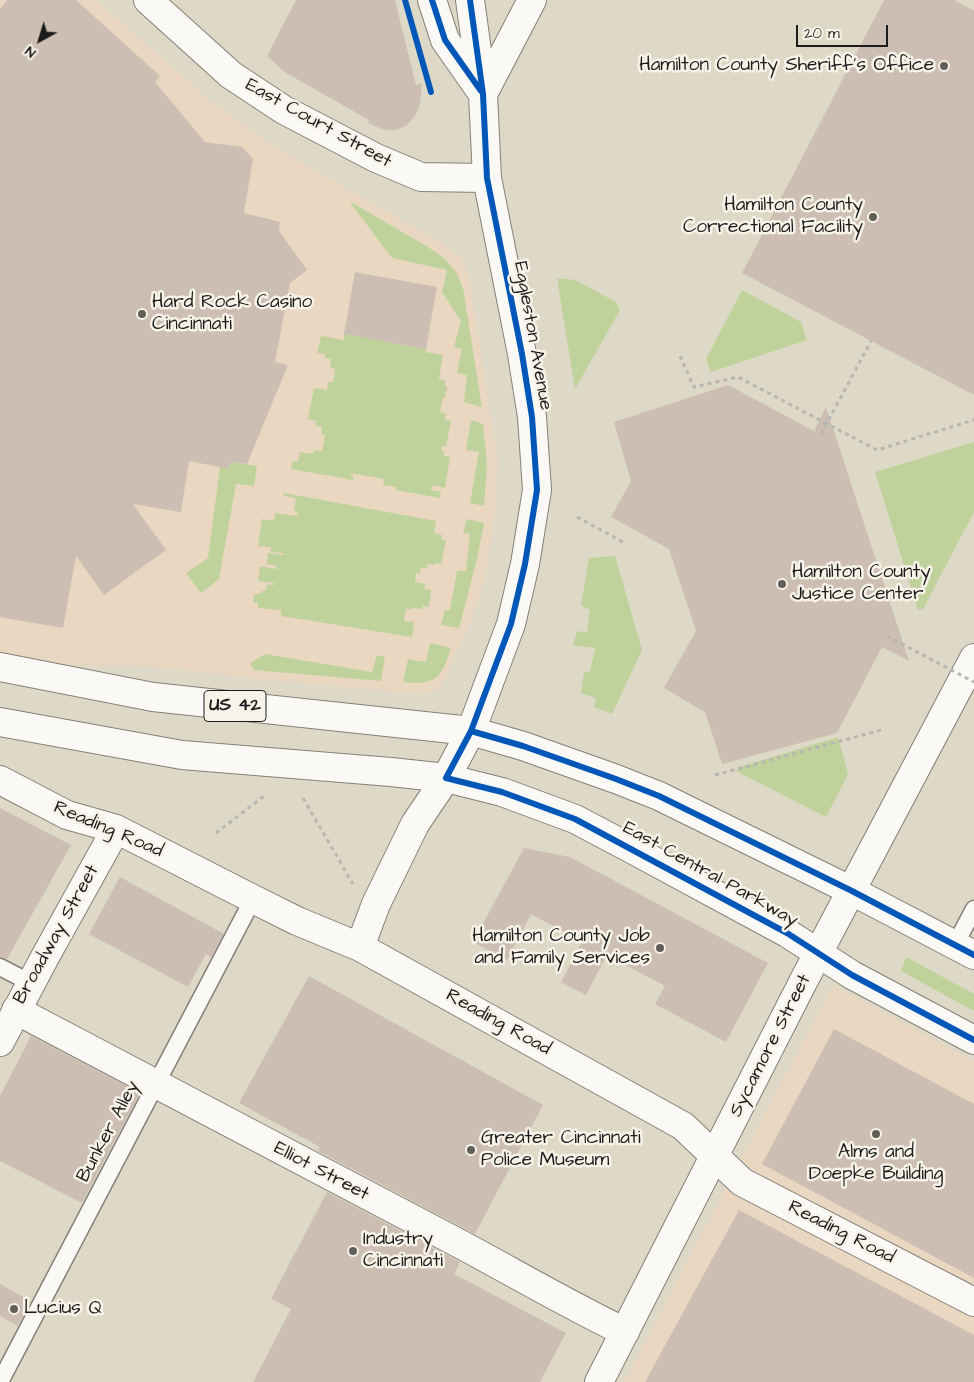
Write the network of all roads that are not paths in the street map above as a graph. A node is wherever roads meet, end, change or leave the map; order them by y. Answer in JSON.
{"nodes":[{"id":1,"x":148,"y":0,"type":"edge"},
{"id":2,"x":432,"y":0,"type":"edge"},
{"id":3,"x":470,"y":0,"type":"edge"},
{"id":4,"x":532,"y":0,"type":"edge"},
{"id":5,"x":483,"y":94,"type":"junction"},
{"id":6,"x":488,"y":178,"type":"junction"},
{"id":7,"x":974,"y":658,"type":"edge"},
{"id":8,"x":0,"y":667,"type":"edge"},
{"id":9,"x":0,"y":722,"type":"edge"},
{"id":10,"x":471,"y":731,"type":"junction"},
{"id":11,"x":446,"y":778,"type":"junction"},
{"id":12,"x":0,"y":780,"type":"edge"},
{"id":13,"x":116,"y":829,"type":"junction"},
{"id":14,"x":852,"y":890,"type":"junction"},
{"id":15,"x":253,"y":899,"type":"junction"},
{"id":16,"x":974,"y":909,"type":"edge"},
{"id":17,"x":360,"y":946,"type":"junction"},
{"id":18,"x":964,"y":950,"type":"edge"},
{"id":19,"x":818,"y":954,"type":"junction"},
{"id":20,"x":0,"y":967,"type":"edge"},
{"id":21,"x":31,"y":983,"type":"junction"},
{"id":22,"x":16,"y":1010,"type":"junction"},
{"id":23,"x":974,"y":1040,"type":"edge"},
{"id":24,"x":0,"y":1042,"type":"edge"},
{"id":25,"x":157,"y":1085,"type":"junction"},
{"id":26,"x":715,"y":1156,"type":"junction"},
{"id":27,"x":974,"y":1302,"type":"edge"},
{"id":28,"x":625,"y":1332,"type":"junction"},
{"id":29,"x":0,"y":1382,"type":"edge"},
{"id":30,"x":599,"y":1382,"type":"edge"}],
"edges":[{"from":1,"to":6,"type":"main road","name":"East Court Street"},
{"from":2,"to":5,"type":"main road"},
{"from":3,"to":5,"type":"main road","name":"Eggleston Avenue"},
{"from":4,"to":5,"type":"main road"},
{"from":5,"to":6,"type":"main road","name":"Eggleston Avenue"},
{"from":6,"to":10,"type":"main road","name":"Eggleston Avenue"},
{"from":7,"to":14,"type":"main road","name":"Sycamore Street"},
{"from":8,"to":10,"type":"main road","number":"US 42"},
{"from":9,"to":11,"type":"main road"},
{"from":10,"to":11,"type":"main road","name":"Eggleston Avenue"},
{"from":10,"to":14,"type":"main road","number":"US 42"},
{"from":11,"to":17,"type":"main road","name":"Eggleston Avenue"},
{"from":11,"to":19,"type":"main road","name":"East Central Parkway"},
{"from":12,"to":13,"type":"main road","name":"Reading Road"},
{"from":13,"to":15,"type":"main road","name":"Reading Road"},
{"from":13,"to":21,"type":"main road","name":"Broadway Street"},
{"from":14,"to":18,"type":"main road","number":"US 42"},
{"from":14,"to":19,"type":"main road","name":"Sycamore Street"},
{"from":15,"to":17,"type":"main road","name":"Reading Road"},
{"from":15,"to":25,"type":"lane","name":"Bunker Alley"},
{"from":16,"to":18,"type":"lane"},
{"from":17,"to":26,"type":"main road","name":"Reading Road"},
{"from":19,"to":23,"type":"main road","name":"East Central Parkway"},
{"from":19,"to":26,"type":"main road","name":"Sycamore Street"},
{"from":20,"to":21,"type":"lane"},
{"from":21,"to":22,"type":"main road","name":"Broadway Street"},
{"from":22,"to":24,"type":"main road","name":"Broadway Street"},
{"from":22,"to":25,"type":"main road","name":"Elliot Street"},
{"from":25,"to":28,"type":"main road","name":"Elliot Street"},
{"from":25,"to":29,"type":"lane","name":"Bunker Alley"},
{"from":26,"to":27,"type":"main road","name":"Reading Road"},
{"from":26,"to":28,"type":"main road","name":"Sycamore Street"},
{"from":28,"to":30,"type":"main road","name":"Sycamore Street"}]}
